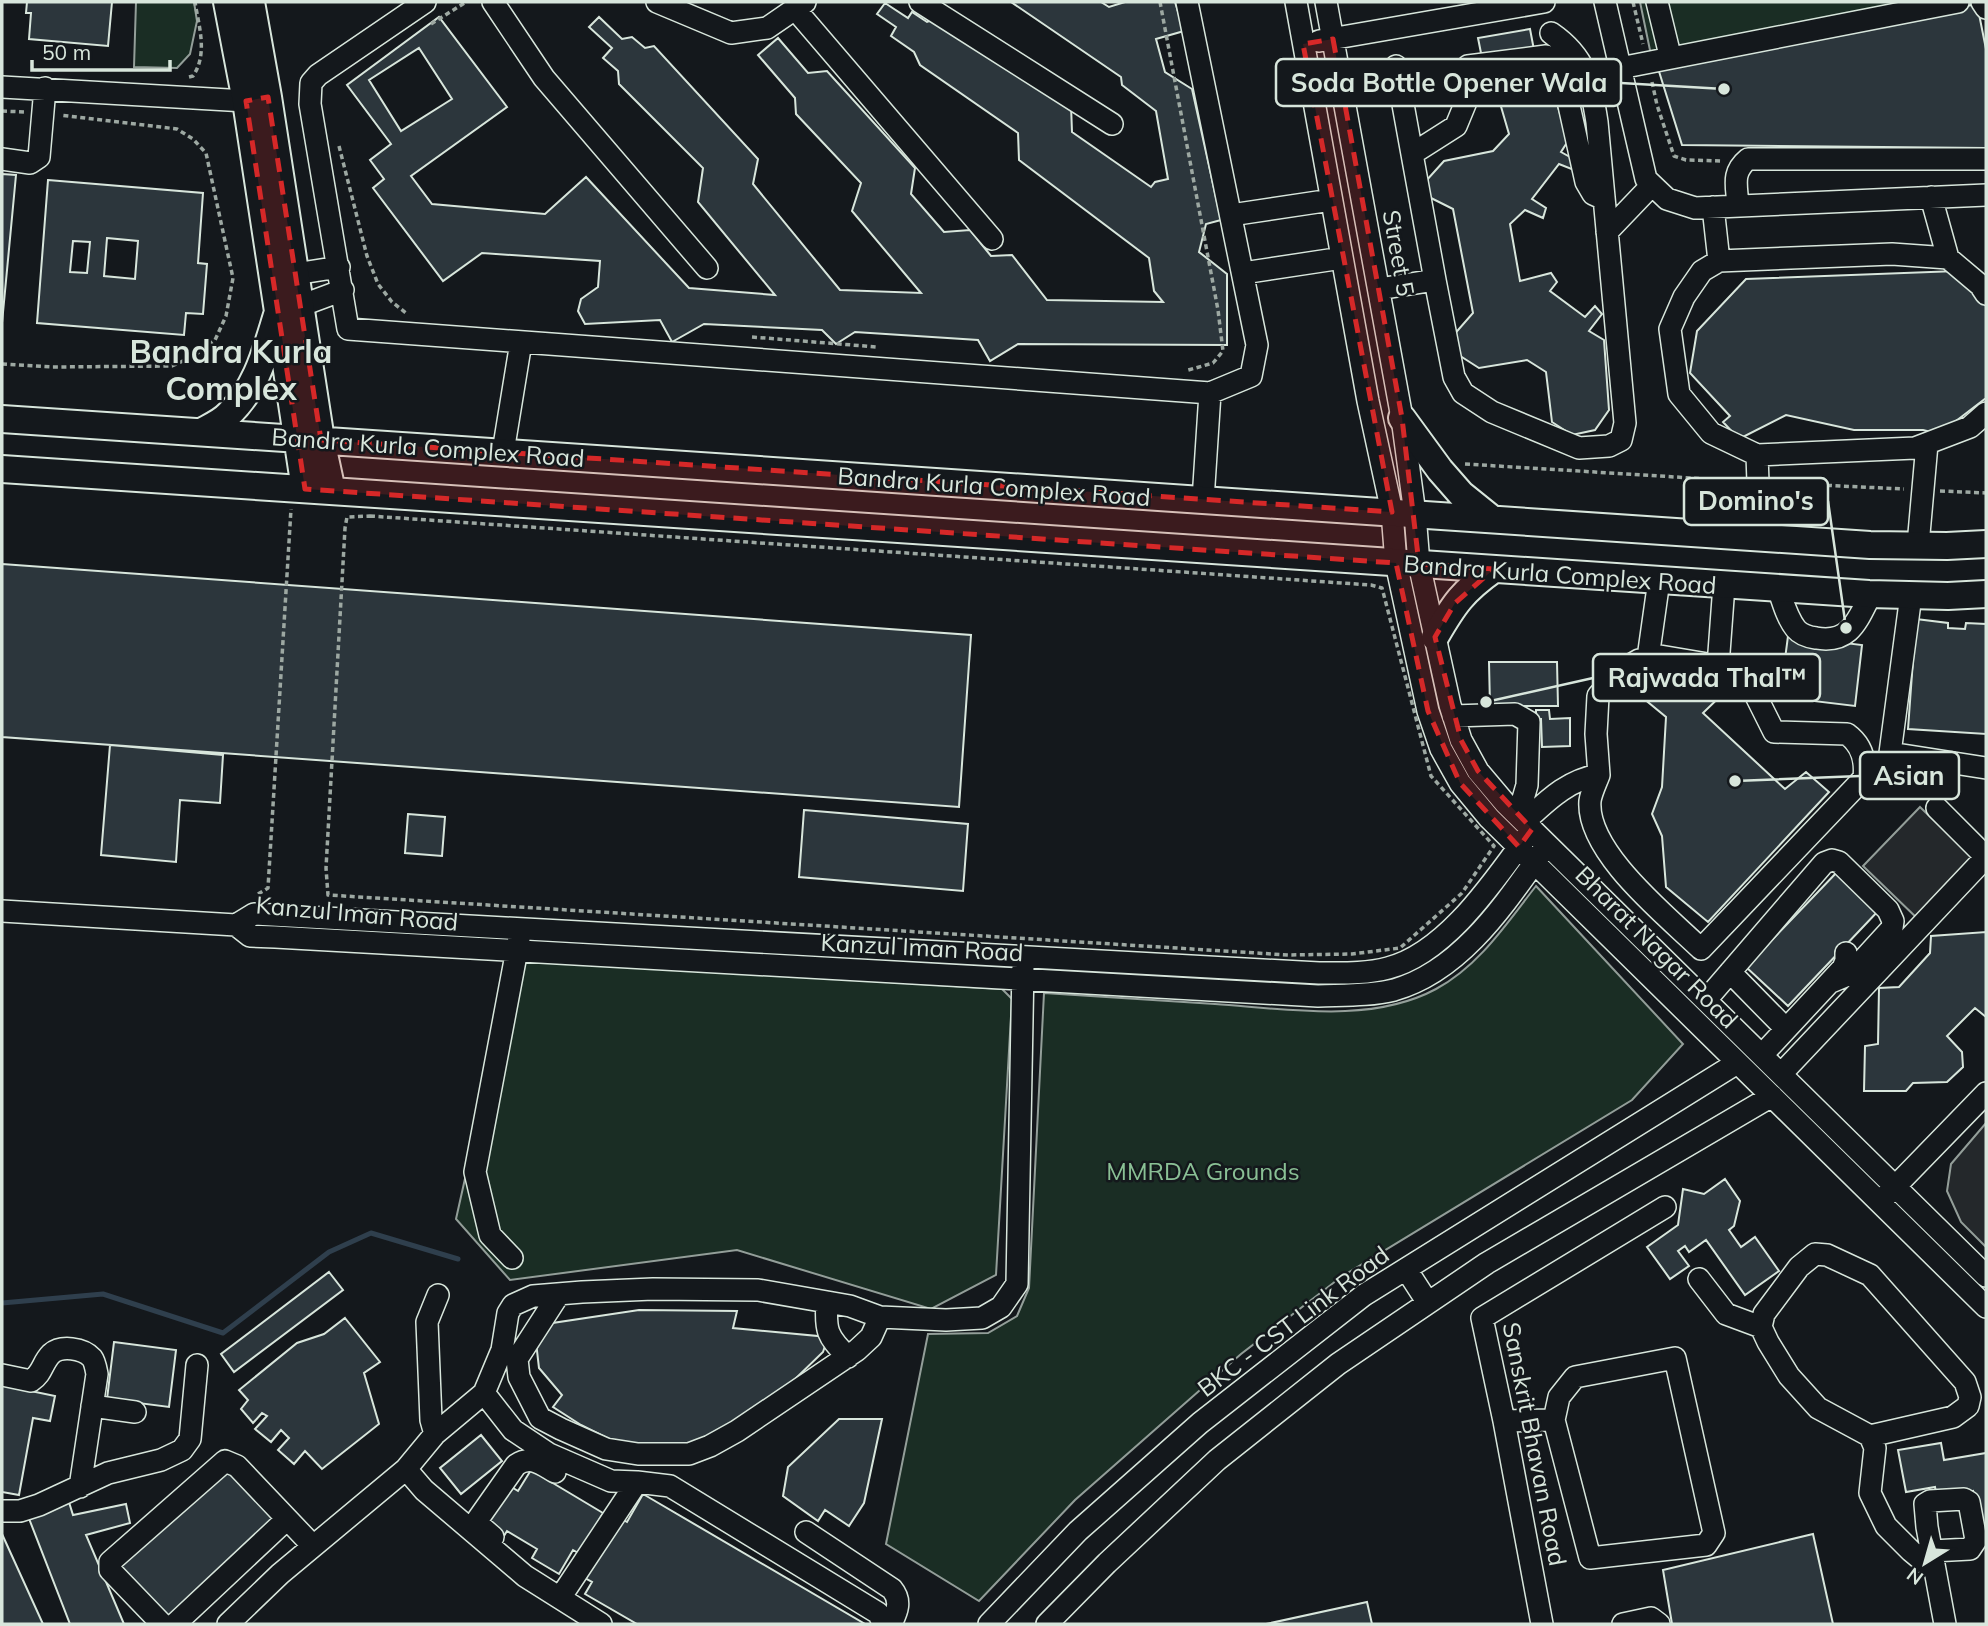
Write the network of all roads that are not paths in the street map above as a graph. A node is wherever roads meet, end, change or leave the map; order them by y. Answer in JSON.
{"nodes":[{"id":1,"x":236,"y":2,"type":"edge"},
{"id":2,"x":425,"y":2,"type":"edge"},
{"id":3,"x":493,"y":2,"type":"edge"},
{"id":4,"x":657,"y":2,"type":"edge"},
{"id":5,"x":920,"y":2,"type":"edge"},
{"id":6,"x":1187,"y":2,"type":"edge"},
{"id":7,"x":1296,"y":2,"type":"edge"},
{"id":8,"x":1326,"y":2,"type":"edge"},
{"id":9,"x":1544,"y":2,"type":"edge"},
{"id":10,"x":1605,"y":2,"type":"edge"},
{"id":11,"x":1657,"y":2,"type":"edge"},
{"id":12,"x":1888,"y":2,"type":"edge"},
{"id":13,"x":1958,"y":2,"type":"edge"},
{"id":14,"x":1982,"y":2,"type":"edge"},
{"id":15,"x":800,"y":6,"type":"edge"},
{"id":16,"x":1986,"y":8,"type":"edge"},
{"id":17,"x":1551,"y":33,"type":"dead end"},
{"id":18,"x":1333,"y":39,"type":"junction"},
{"id":19,"x":1303,"y":44,"type":"junction"},
{"id":20,"x":1668,"y":47,"type":"junction"},
{"id":21,"x":1646,"y":57,"type":"junction"},
{"id":22,"x":1619,"y":63,"type":"junction"},
{"id":23,"x":1396,"y":66,"type":"dead end"},
{"id":24,"x":2,"y":87,"type":"edge"},
{"id":25,"x":45,"y":88,"type":"junction"},
{"id":26,"x":257,"y":99,"type":"junction"},
{"id":27,"x":1112,"y":124,"type":"dead end"},
{"id":28,"x":1412,"y":154,"type":"junction"},
{"id":29,"x":1971,"y":156,"type":"edge"},
{"id":30,"x":2,"y":159,"type":"edge"},
{"id":31,"x":1652,"y":185,"type":"junction"},
{"id":32,"x":1980,"y":195,"type":"edge"},
{"id":33,"x":1931,"y":197,"type":"junction"},
{"id":34,"x":1604,"y":199,"type":"junction"},
{"id":35,"x":1331,"y":200,"type":"junction"},
{"id":36,"x":1738,"y":206,"type":"junction"},
{"id":37,"x":1713,"y":207,"type":"junction"},
{"id":38,"x":1231,"y":215,"type":"junction"},
{"id":39,"x":1607,"y":232,"type":"junction"},
{"id":40,"x":992,"y":239,"type":"dead end"},
{"id":41,"x":1342,"y":258,"type":"junction"},
{"id":42,"x":1948,"y":258,"type":"junction"},
{"id":43,"x":1718,"y":261,"type":"junction"},
{"id":44,"x":339,"y":267,"type":"junction"},
{"id":45,"x":707,"y":268,"type":"dead end"},
{"id":46,"x":1243,"y":273,"type":"junction"},
{"id":47,"x":295,"y":274,"type":"junction"},
{"id":48,"x":1435,"y":280,"type":"junction"},
{"id":49,"x":1379,"y":289,"type":"junction"},
{"id":50,"x":342,"y":290,"type":"junction"},
{"id":51,"x":1986,"y":294,"type":"edge"},
{"id":52,"x":289,"y":308,"type":"junction"},
{"id":53,"x":521,"y":342,"type":"junction"},
{"id":54,"x":1210,"y":393,"type":"junction"},
{"id":55,"x":1986,"y":413,"type":"edge"},
{"id":56,"x":1402,"y":418,"type":"junction"},
{"id":57,"x":2,"y":419,"type":"edge"},
{"id":58,"x":201,"y":432,"type":"junction"},
{"id":59,"x":310,"y":439,"type":"junction"},
{"id":60,"x":1927,"y":444,"type":"junction"},
{"id":61,"x":503,"y":453,"type":"junction"},
{"id":62,"x":1757,"y":455,"type":"junction"},
{"id":63,"x":2,"y":468,"type":"edge"},
{"id":64,"x":332,"y":491,"type":"junction"},
{"id":65,"x":298,"y":496,"type":"junction"},
{"id":66,"x":1203,"y":500,"type":"junction"},
{"id":67,"x":1404,"y":513,"type":"junction"},
{"id":68,"x":1492,"y":519,"type":"junction"},
{"id":69,"x":1760,"y":537,"type":"junction"},
{"id":70,"x":1986,"y":544,"type":"edge"},
{"id":71,"x":1917,"y":545,"type":"junction"},
{"id":72,"x":1408,"y":563,"type":"junction"},
{"id":73,"x":1494,"y":569,"type":"junction"},
{"id":74,"x":1659,"y":580,"type":"junction"},
{"id":75,"x":1724,"y":585,"type":"junction"},
{"id":76,"x":1778,"y":588,"type":"junction"},
{"id":77,"x":1871,"y":594,"type":"junction"},
{"id":78,"x":1986,"y":594,"type":"edge"},
{"id":79,"x":1910,"y":600,"type":"junction"},
{"id":80,"x":1435,"y":637,"type":"junction"},
{"id":81,"x":1648,"y":658,"type":"junction"},
{"id":82,"x":1718,"y":666,"type":"junction"},
{"id":83,"x":1453,"y":716,"type":"junction"},
{"id":84,"x":1986,"y":768,"type":"edge"},
{"id":85,"x":1599,"y":775,"type":"junction"},
{"id":86,"x":1937,"y":808,"type":"dead end"},
{"id":87,"x":1525,"y":822,"type":"junction"},
{"id":88,"x":1548,"y":845,"type":"junction"},
{"id":89,"x":1519,"y":847,"type":"junction"},
{"id":90,"x":1986,"y":857,"type":"edge"},
{"id":91,"x":1535,"y":863,"type":"junction"},
{"id":92,"x":1626,"y":877,"type":"junction"},
{"id":93,"x":1605,"y":901,"type":"junction"},
{"id":94,"x":2,"y":911,"type":"edge"},
{"id":95,"x":236,"y":925,"type":"junction"},
{"id":96,"x":520,"y":929,"type":"junction"},
{"id":97,"x":1701,"y":949,"type":"junction"},
{"id":98,"x":517,"y":951,"type":"junction"},
{"id":99,"x":1846,"y":953,"type":"dead end"},
{"id":100,"x":1023,"y":957,"type":"junction"},
{"id":101,"x":1678,"y":972,"type":"junction"},
{"id":102,"x":1730,"y":972,"type":"junction"},
{"id":103,"x":1022,"y":979,"type":"junction"},
{"id":104,"x":1830,"y":982,"type":"junction"},
{"id":105,"x":1706,"y":1000,"type":"junction"},
{"id":106,"x":1786,"y":1029,"type":"junction"},
{"id":107,"x":1762,"y":1055,"type":"junction"},
{"id":108,"x":1737,"y":1063,"type":"junction"},
{"id":109,"x":1781,"y":1074,"type":"junction"},
{"id":110,"x":1986,"y":1093,"type":"edge"},
{"id":111,"x":1772,"y":1096,"type":"junction"},
{"id":112,"x":1895,"y":1186,"type":"junction"},
{"id":113,"x":1880,"y":1202,"type":"junction"},
{"id":114,"x":1665,"y":1207,"type":"dead end"},
{"id":115,"x":512,"y":1258,"type":"dead end"},
{"id":116,"x":1406,"y":1269,"type":"junction"},
{"id":117,"x":1986,"y":1276,"type":"edge"},
{"id":118,"x":1699,"y":1279,"type":"dead end"},
{"id":119,"x":559,"y":1294,"type":"junction"},
{"id":120,"x":438,"y":1295,"type":"dead end"},
{"id":121,"x":827,"y":1302,"type":"junction"},
{"id":122,"x":1428,"y":1303,"type":"junction"},
{"id":123,"x":1986,"y":1307,"type":"edge"},
{"id":124,"x":880,"y":1317,"type":"junction"},
{"id":125,"x":1761,"y":1327,"type":"junction"},
{"id":126,"x":848,"y":1357,"type":"junction"},
{"id":127,"x":197,"y":1365,"type":"dead end"},
{"id":128,"x":2,"y":1375,"type":"edge"},
{"id":129,"x":1247,"y":1387,"type":"junction"},
{"id":130,"x":484,"y":1392,"type":"junction"},
{"id":131,"x":92,"y":1406,"type":"junction"},
{"id":132,"x":135,"y":1412,"type":"dead end"},
{"id":133,"x":1271,"y":1417,"type":"junction"},
{"id":134,"x":1554,"y":1420,"type":"junction"},
{"id":135,"x":1504,"y":1421,"type":"junction"},
{"id":136,"x":435,"y":1434,"type":"junction"},
{"id":137,"x":1870,"y":1436,"type":"junction"},
{"id":138,"x":406,"y":1469,"type":"junction"},
{"id":139,"x":603,"y":1479,"type":"junction"},
{"id":140,"x":637,"y":1482,"type":"junction"},
{"id":141,"x":80,"y":1487,"type":"junction"},
{"id":142,"x":2,"y":1511,"type":"edge"},
{"id":143,"x":287,"y":1519,"type":"junction"},
{"id":144,"x":806,"y":1532,"type":"dead end"},
{"id":145,"x":313,"y":1546,"type":"junction"},
{"id":146,"x":525,"y":1576,"type":"junction"},
{"id":147,"x":560,"y":1598,"type":"junction"},
{"id":148,"x":162,"y":1624,"type":"edge"},
{"id":149,"x":175,"y":1624,"type":"edge"},
{"id":150,"x":228,"y":1624,"type":"edge"},
{"id":151,"x":601,"y":1624,"type":"edge"},
{"id":152,"x":884,"y":1624,"type":"edge"},
{"id":153,"x":891,"y":1624,"type":"edge"},
{"id":154,"x":989,"y":1624,"type":"edge"},
{"id":155,"x":1047,"y":1624,"type":"edge"},
{"id":156,"x":1542,"y":1624,"type":"edge"},
{"id":157,"x":1623,"y":1624,"type":"edge"},
{"id":158,"x":1659,"y":1624,"type":"edge"},
{"id":159,"x":1945,"y":1624,"type":"edge"}],
"edges":[{"from":1,"to":26,"type":"main road"},
{"from":2,"to":44,"type":"street"},
{"from":3,"to":45,"type":"street"},
{"from":4,"to":15,"type":"street"},
{"from":5,"to":27,"type":"street"},
{"from":6,"to":38,"type":"street"},
{"from":7,"to":19,"type":"street"},
{"from":8,"to":18,"type":"street","name":"Street 5"},
{"from":9,"to":18,"type":"street"},
{"from":10,"to":22,"type":"street"},
{"from":11,"to":20,"type":"street"},
{"from":12,"to":20,"type":"street"},
{"from":13,"to":21,"type":"street"},
{"from":14,"to":16,"type":"street"},
{"from":15,"to":40,"type":"street"},
{"from":17,"to":34,"type":"street"},
{"from":18,"to":19,"type":"street"},
{"from":18,"to":49,"type":"street","name":"Street 5"},
{"from":19,"to":35,"type":"street"},
{"from":20,"to":21,"type":"street"},
{"from":21,"to":22,"type":"street"},
{"from":22,"to":31,"type":"street"},
{"from":23,"to":28,"type":"street"},
{"from":24,"to":25,"type":"street"},
{"from":25,"to":26,"type":"street"},
{"from":25,"to":30,"type":"street"},
{"from":26,"to":47,"type":"main road"},
{"from":26,"to":52,"type":"main road"},
{"from":28,"to":34,"type":"street"},
{"from":28,"to":48,"type":"street"},
{"from":29,"to":32,"type":"street"},
{"from":29,"to":36,"type":"street"},
{"from":31,"to":37,"type":"street"},
{"from":31,"to":39,"type":"street"},
{"from":32,"to":33,"type":"street"},
{"from":33,"to":36,"type":"street"},
{"from":33,"to":42,"type":"street"},
{"from":34,"to":39,"type":"street"},
{"from":35,"to":38,"type":"street"},
{"from":35,"to":41,"type":"street"},
{"from":36,"to":37,"type":"street"},
{"from":37,"to":43,"type":"street"},
{"from":38,"to":46,"type":"street"},
{"from":39,"to":48,"type":"street"},
{"from":41,"to":46,"type":"street"},
{"from":41,"to":67,"type":"street"},
{"from":42,"to":43,"type":"street"},
{"from":42,"to":51,"type":"street"},
{"from":43,"to":62,"type":"street"},
{"from":44,"to":47,"type":"street"},
{"from":44,"to":50,"type":"street"},
{"from":46,"to":54,"type":"street"},
{"from":47,"to":52,"type":"main road"},
{"from":48,"to":49,"type":"street"},
{"from":49,"to":56,"type":"street","name":"Street 5"},
{"from":50,"to":52,"type":"street"},
{"from":50,"to":53,"type":"street"},
{"from":52,"to":58,"type":"main road"},
{"from":52,"to":59,"type":"main road"},
{"from":53,"to":54,"type":"street"},
{"from":53,"to":61,"type":"street"},
{"from":54,"to":66,"type":"street"},
{"from":55,"to":60,"type":"street"},
{"from":56,"to":67,"type":"street","name":"Street 5"},
{"from":56,"to":68,"type":"main road"},
{"from":57,"to":58,"type":"main road","name":"Bandra Kurla Complex Road"},
{"from":58,"to":59,"type":"main road","name":"Bandra Kurla Complex Road"},
{"from":59,"to":61,"type":"main road","name":"Bandra Kurla Complex Road"},
{"from":59,"to":64,"type":"main road"},
{"from":59,"to":65,"type":"main road"},
{"from":60,"to":62,"type":"street"},
{"from":60,"to":71,"type":"street"},
{"from":61,"to":66,"type":"main road","name":"Bandra Kurla Complex Road"},
{"from":62,"to":69,"type":"street"},
{"from":63,"to":65,"type":"main road","name":"Bandra Kurla Complex Road"},
{"from":64,"to":65,"type":"main road","name":"Bandra Kurla Complex Road"},
{"from":64,"to":72,"type":"main road","name":"Bandra Kurla Complex Road"},
{"from":66,"to":67,"type":"main road","name":"Bandra Kurla Complex Road"},
{"from":67,"to":68,"type":"main road","name":"Bandra Kurla Complex Road"},
{"from":67,"to":72,"type":"street"},
{"from":68,"to":69,"type":"main road","name":"Bandra Kurla Complex Road"},
{"from":69,"to":71,"type":"main road","name":"Bandra Kurla Complex Road"},
{"from":70,"to":71,"type":"main road","name":"Bandra Kurla Complex Road"},
{"from":72,"to":73,"type":"main road","name":"Bandra Kurla Complex Road"},
{"from":72,"to":80,"type":"street","name":"Bharat Nagar Road"},
{"from":72,"to":89,"type":"street","name":"Bharat Nagar Road"},
{"from":73,"to":74,"type":"main road","name":"Bandra Kurla Complex Road"},
{"from":73,"to":80,"type":"main road"},
{"from":74,"to":75,"type":"main road","name":"Bandra Kurla Complex Road"},
{"from":74,"to":81,"type":"street"},
{"from":75,"to":76,"type":"main road","name":"Bandra Kurla Complex Road"},
{"from":75,"to":82,"type":"street"},
{"from":76,"to":77,"type":"main road","name":"Bandra Kurla Complex Road"},
{"from":76,"to":77,"type":"street"},
{"from":77,"to":79,"type":"main road","name":"Bandra Kurla Complex Road"},
{"from":78,"to":79,"type":"main road","name":"Bandra Kurla Complex Road"},
{"from":79,"to":84,"type":"street"},
{"from":80,"to":83,"type":"street","name":"Bharat Nagar Road"},
{"from":81,"to":82,"type":"street"},
{"from":81,"to":85,"type":"street"},
{"from":82,"to":97,"type":"street"},
{"from":83,"to":87,"type":"street","name":"Bharat Nagar Road"},
{"from":83,"to":87,"type":"street"},
{"from":85,"to":87,"type":"street"},
{"from":85,"to":92,"type":"street"},
{"from":86,"to":90,"type":"street"},
{"from":87,"to":88,"type":"street","name":"Bharat Nagar Road"},
{"from":87,"to":89,"type":"street","name":"Kanzul Iman Road"},
{"from":88,"to":91,"type":"street","name":"Kanzul Iman Road"},
{"from":88,"to":93,"type":"street","name":"Bharat Nagar Road"},
{"from":89,"to":91,"type":"street","name":"Bharat Nagar Road"},
{"from":89,"to":100,"type":"street","name":"Kanzul Iman Road"},
{"from":90,"to":109,"type":"street"},
{"from":91,"to":103,"type":"street","name":"Kanzul Iman Road"},
{"from":91,"to":108,"type":"street","name":"Bharat Nagar Road"},
{"from":92,"to":93,"type":"street"},
{"from":92,"to":97,"type":"street"},
{"from":93,"to":101,"type":"street","name":"Bharat Nagar Road"},
{"from":94,"to":95,"type":"street","name":"Kanzul Iman Road"},
{"from":95,"to":96,"type":"street","name":"Kanzul Iman Road"},
{"from":95,"to":98,"type":"street","name":"Kanzul Iman Road"},
{"from":96,"to":98,"type":"street"},
{"from":96,"to":100,"type":"street","name":"Kanzul Iman Road"},
{"from":97,"to":101,"type":"street"},
{"from":98,"to":103,"type":"street","name":"Kanzul Iman Road"},
{"from":98,"to":115,"type":"street"},
{"from":99,"to":104,"type":"street"},
{"from":100,"to":103,"type":"street"},
{"from":101,"to":105,"type":"street","name":"Bharat Nagar Road"},
{"from":102,"to":104,"type":"street"},
{"from":102,"to":105,"type":"street"},
{"from":102,"to":106,"type":"street"},
{"from":103,"to":124,"type":"street"},
{"from":104,"to":106,"type":"street"},
{"from":105,"to":107,"type":"street","name":"Bharat Nagar Road"},
{"from":106,"to":107,"type":"street"},
{"from":107,"to":109,"type":"street","name":"Bharat Nagar Road"},
{"from":108,"to":111,"type":"street","name":"Bharat Nagar Road"},
{"from":108,"to":116,"type":"street","name":"BKC - CST Link Road"},
{"from":109,"to":112,"type":"street","name":"Bharat Nagar Road"},
{"from":110,"to":112,"type":"street"},
{"from":111,"to":113,"type":"street","name":"Bharat Nagar Road"},
{"from":111,"to":122,"type":"street"},
{"from":112,"to":113,"type":"street"},
{"from":112,"to":117,"type":"street","name":"Bharat Nagar Road"},
{"from":113,"to":123,"type":"street","name":"Bharat Nagar Road"},
{"from":114,"to":135,"type":"street","name":"Sanskrit Bhavan Road"},
{"from":116,"to":122,"type":"street"},
{"from":116,"to":129,"type":"street","name":"BKC - CST Link Road"},
{"from":118,"to":125,"type":"street"},
{"from":119,"to":121,"type":"street"},
{"from":119,"to":126,"type":"street"},
{"from":119,"to":130,"type":"street"},
{"from":120,"to":136,"type":"street"},
{"from":121,"to":124,"type":"street"},
{"from":121,"to":126,"type":"street"},
{"from":122,"to":133,"type":"street"},
{"from":124,"to":126,"type":"street"},
{"from":125,"to":137,"type":"street"},
{"from":125,"to":137,"type":"street"},
{"from":127,"to":141,"type":"street"},
{"from":128,"to":131,"type":"street"},
{"from":129,"to":133,"type":"street"},
{"from":129,"to":154,"type":"street","name":"BKC - CST Link Road"},
{"from":130,"to":136,"type":"street"},
{"from":130,"to":139,"type":"street"},
{"from":131,"to":132,"type":"street"},
{"from":131,"to":141,"type":"street"},
{"from":133,"to":155,"type":"street"},
{"from":134,"to":134,"type":"street"},
{"from":134,"to":135,"type":"street"},
{"from":135,"to":156,"type":"street","name":"Sanskrit Bhavan Road"},
{"from":136,"to":138,"type":"street"},
{"from":137,"to":159,"type":"street"},
{"from":138,"to":145,"type":"street"},
{"from":138,"to":146,"type":"street"},
{"from":139,"to":140,"type":"street"},
{"from":139,"to":146,"type":"street"},
{"from":140,"to":147,"type":"street"},
{"from":140,"to":152,"type":"street"},
{"from":141,"to":142,"type":"street"},
{"from":143,"to":145,"type":"street"},
{"from":143,"to":148,"type":"street"},
{"from":143,"to":149,"type":"street"},
{"from":144,"to":153,"type":"street"},
{"from":145,"to":150,"type":"street"},
{"from":146,"to":147,"type":"street"},
{"from":147,"to":151,"type":"street"},
{"from":157,"to":158,"type":"street"}]}
